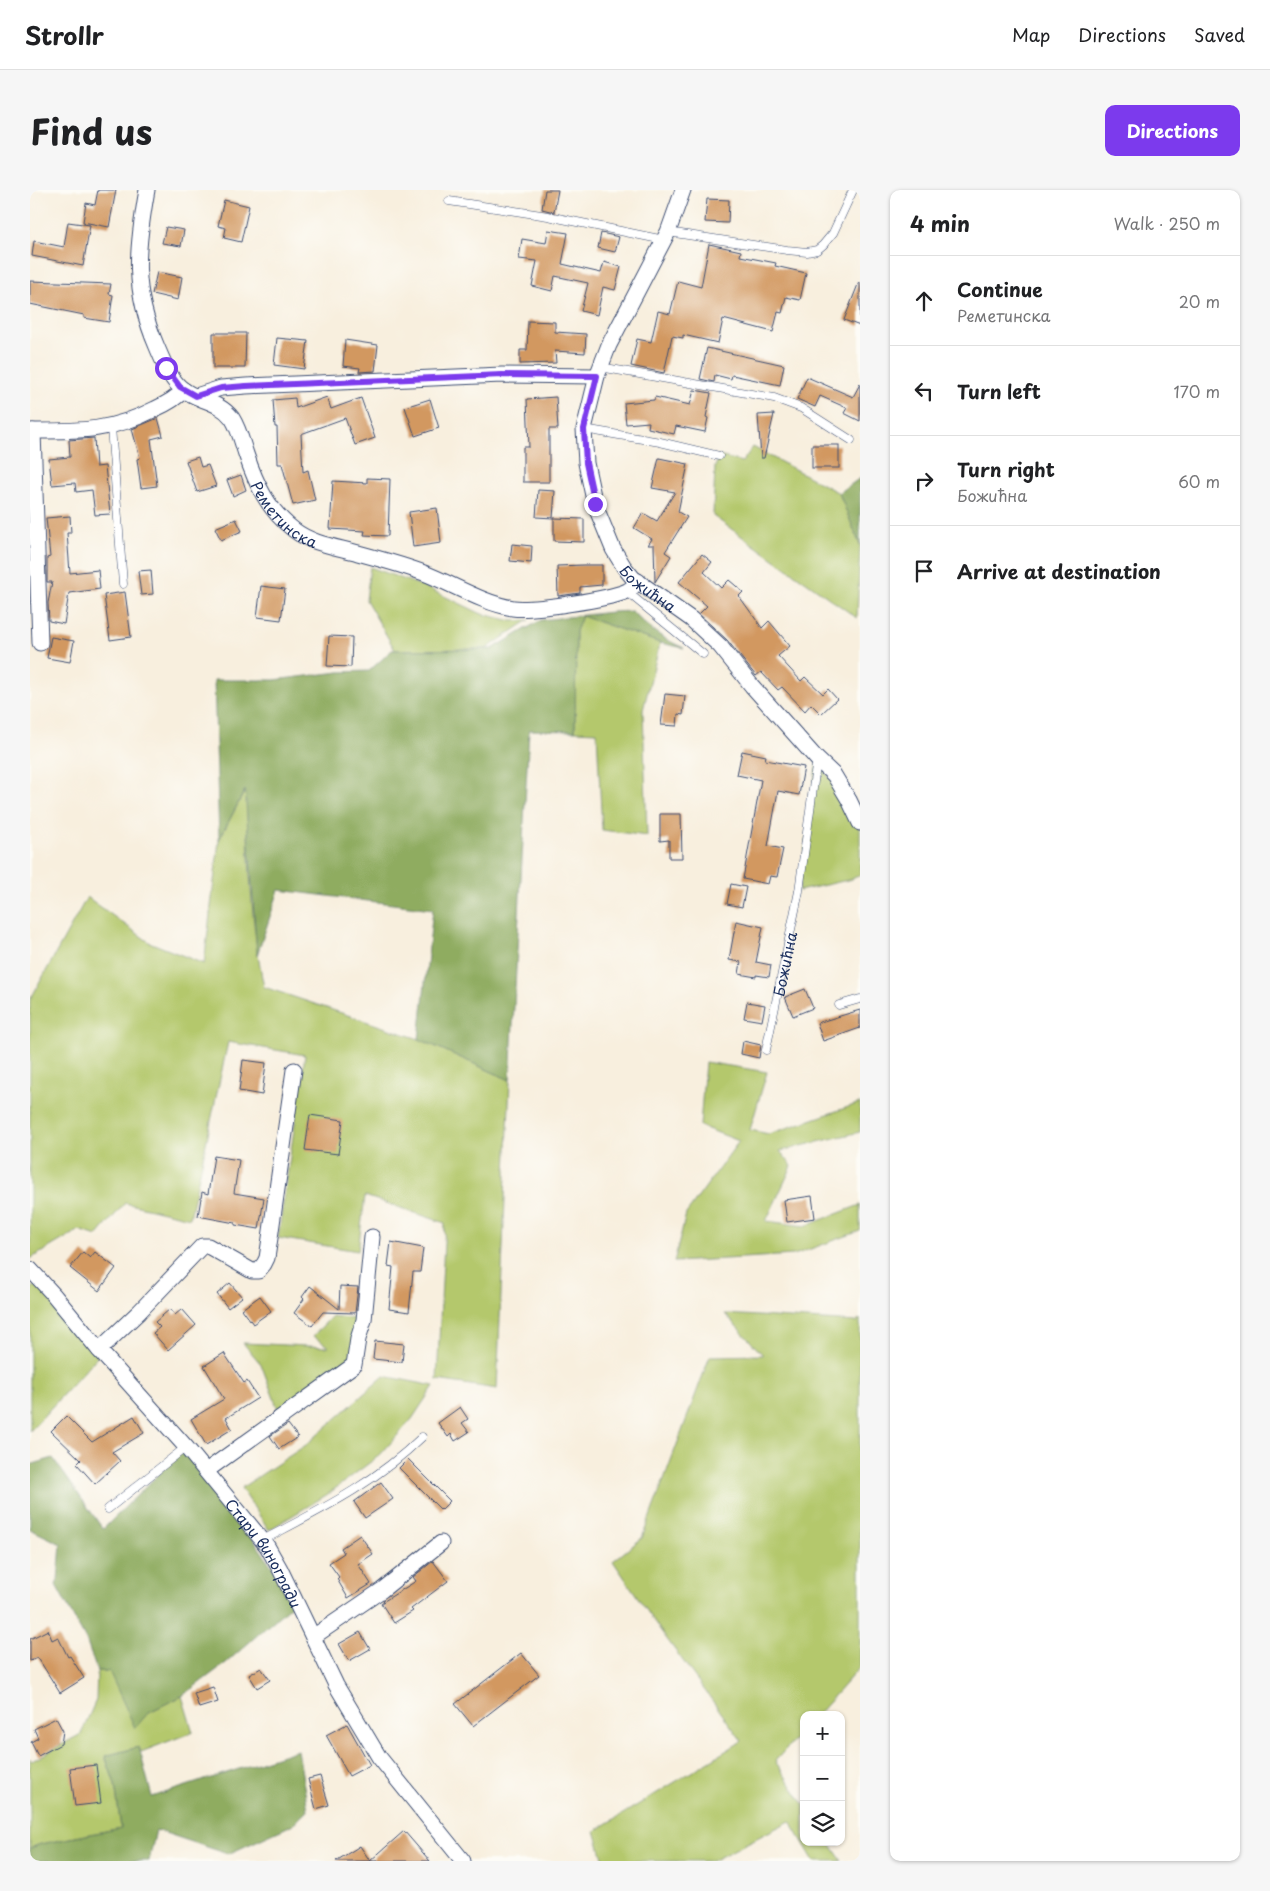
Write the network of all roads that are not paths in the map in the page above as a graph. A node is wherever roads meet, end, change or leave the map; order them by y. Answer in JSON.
{"nodes":[{"id":1,"x":147,"y":190,"type":"edge"},
{"id":2,"x":683,"y":190,"type":"edge"},
{"id":3,"x":853,"y":190,"type":"edge"},
{"id":4,"x":449,"y":201,"type":"dead end"},
{"id":5,"x":666,"y":236,"type":"junction"},
{"id":6,"x":599,"y":372,"type":"junction"},
{"id":7,"x":190,"y":393,"type":"junction"},
{"id":8,"x":111,"y":427,"type":"junction"},
{"id":9,"x":584,"y":429,"type":"junction"},
{"id":10,"x":32,"y":431,"type":"edge"},
{"id":11,"x":851,"y":440,"type":"dead end"},
{"id":12,"x":719,"y":456,"type":"dead end"},
{"id":13,"x":638,"y":581,"type":"junction"},
{"id":14,"x":123,"y":584,"type":"dead end"},
{"id":15,"x":626,"y":591,"type":"junction"},
{"id":16,"x":40,"y":642,"type":"dead end"},
{"id":17,"x":703,"y":654,"type":"dead end"},
{"id":18,"x":817,"y":759,"type":"junction"},
{"id":19,"x":860,"y":823,"type":"edge"},
{"id":20,"x":860,"y":999,"type":"edge"},
{"id":21,"x":839,"y":1005,"type":"dead end"},
{"id":22,"x":766,"y":1050,"type":"dead end"},
{"id":23,"x":294,"y":1070,"type":"dead end"},
{"id":24,"x":372,"y":1237,"type":"dead end"},
{"id":25,"x":30,"y":1269,"type":"edge"},
{"id":26,"x":99,"y":1350,"type":"junction"},
{"id":27,"x":422,"y":1437,"type":"dead end"},
{"id":28,"x":186,"y":1446,"type":"junction"},
{"id":29,"x":206,"y":1471,"type":"junction"},
{"id":30,"x":108,"y":1509,"type":"dead end"},
{"id":31,"x":263,"y":1540,"type":"junction"},
{"id":32,"x":441,"y":1544,"type":"dead end"},
{"id":33,"x":312,"y":1637,"type":"junction"},
{"id":34,"x":463,"y":1861,"type":"edge"}],
"edges":[{"from":1,"to":7,"type":"street","name":"Реметинска"},
{"from":2,"to":5,"type":"street","name":"Божићна"},
{"from":3,"to":5,"type":"lane"},
{"from":4,"to":5,"type":"lane"},
{"from":5,"to":6,"type":"street","name":"Божићна"},
{"from":6,"to":7,"type":"street"},
{"from":6,"to":9,"type":"street","name":"Божићна"},
{"from":6,"to":11,"type":"lane"},
{"from":7,"to":8,"type":"street"},
{"from":7,"to":15,"type":"street","name":"Реметинска"},
{"from":8,"to":10,"type":"street"},
{"from":8,"to":14,"type":"lane"},
{"from":9,"to":12,"type":"lane"},
{"from":9,"to":13,"type":"street","name":"Божићна"},
{"from":10,"to":16,"type":"street"},
{"from":13,"to":15,"type":"street","name":"Реметинска"},
{"from":13,"to":18,"type":"street","name":"Божићна"},
{"from":15,"to":17,"type":"lane"},
{"from":18,"to":19,"type":"street","name":"Божићна"},
{"from":18,"to":22,"type":"lane","name":"Божићна"},
{"from":20,"to":21,"type":"lane"},
{"from":23,"to":26,"type":"street"},
{"from":24,"to":29,"type":"street"},
{"from":25,"to":26,"type":"street","name":"Стари виногради"},
{"from":26,"to":28,"type":"street","name":"Стари виногради"},
{"from":27,"to":31,"type":"lane"},
{"from":28,"to":29,"type":"street","name":"Стари виногради"},
{"from":28,"to":30,"type":"lane"},
{"from":29,"to":31,"type":"street","name":"Стари виногради"},
{"from":31,"to":33,"type":"street","name":"Стари виногради"},
{"from":32,"to":33,"type":"street"},
{"from":33,"to":34,"type":"street","name":"Стари виногради"}]}
